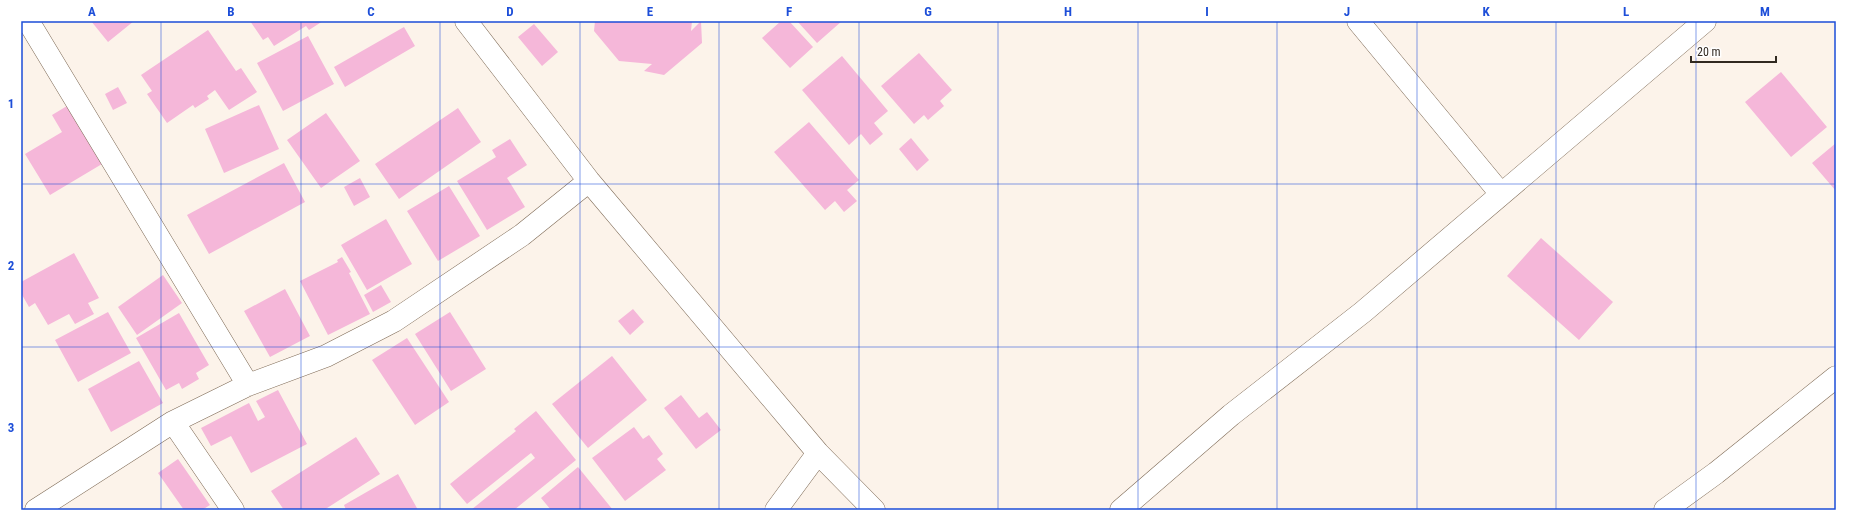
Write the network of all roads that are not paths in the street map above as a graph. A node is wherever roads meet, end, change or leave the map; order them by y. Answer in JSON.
{"nodes":[{"id":1,"x":466,"y":21,"type":"edge"},
{"id":2,"x":1358,"y":21,"type":"edge"},
{"id":3,"x":1705,"y":21,"type":"edge"},
{"id":4,"x":26,"y":26,"type":"edge"},
{"id":5,"x":589,"y":181,"type":"junction"},
{"id":6,"x":1501,"y":194,"type":"junction"},
{"id":7,"x":1836,"y":377,"type":"edge"},
{"id":8,"x":248,"y":385,"type":"junction"},
{"id":9,"x":173,"y":422,"type":"junction"},
{"id":10,"x":818,"y":453,"type":"junction"},
{"id":11,"x":36,"y":510,"type":"edge"},
{"id":12,"x":233,"y":510,"type":"edge"},
{"id":13,"x":776,"y":510,"type":"edge"},
{"id":14,"x":874,"y":510,"type":"edge"},
{"id":15,"x":1121,"y":510,"type":"edge"},
{"id":16,"x":1665,"y":510,"type":"edge"}],
"edges":[{"from":1,"to":5,"type":"street"},
{"from":2,"to":6,"type":"street"},
{"from":3,"to":6,"type":"street"},
{"from":4,"to":8,"type":"street"},
{"from":5,"to":8,"type":"street"},
{"from":5,"to":10,"type":"street"},
{"from":6,"to":15,"type":"street"},
{"from":7,"to":16,"type":"street"},
{"from":8,"to":9,"type":"street"},
{"from":9,"to":11,"type":"street"},
{"from":9,"to":12,"type":"street"},
{"from":10,"to":13,"type":"street"},
{"from":10,"to":14,"type":"street"}]}
